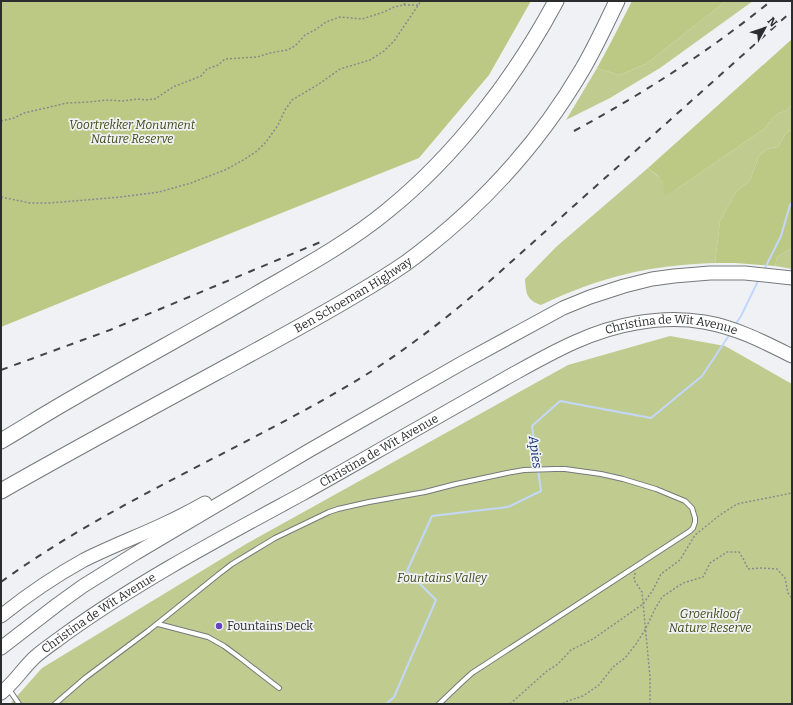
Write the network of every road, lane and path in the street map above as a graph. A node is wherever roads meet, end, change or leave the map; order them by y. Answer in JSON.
{"nodes":[{"id":1,"x":405,"y":1,"type":"edge"},
{"id":2,"x":421,"y":1,"type":"edge"},
{"id":3,"x":556,"y":1,"type":"edge"},
{"id":4,"x":617,"y":1,"type":"edge"},
{"id":5,"x":404,"y":5,"type":"junction"},
{"id":6,"x":418,"y":5,"type":"junction"},
{"id":7,"x":1,"y":121,"type":"edge"},
{"id":8,"x":1,"y":198,"type":"edge"},
{"id":9,"x":792,"y":278,"type":"edge"},
{"id":10,"x":792,"y":356,"type":"edge"},
{"id":11,"x":1,"y":441,"type":"edge"},
{"id":12,"x":310,"y":450,"type":"junction"},
{"id":13,"x":1,"y":490,"type":"edge"},
{"id":14,"x":792,"y":493,"type":"edge"},
{"id":15,"x":636,"y":567,"type":"junction"},
{"id":16,"x":792,"y":598,"type":"edge"},
{"id":17,"x":643,"y":604,"type":"junction"},
{"id":18,"x":1,"y":616,"type":"edge"},
{"id":19,"x":158,"y":624,"type":"junction"},
{"id":20,"x":645,"y":630,"type":"junction"},
{"id":21,"x":1,"y":647,"type":"edge"},
{"id":22,"x":278,"y":688,"type":"dead end"},
{"id":23,"x":4,"y":691,"type":"edge"},
{"id":24,"x":19,"y":704,"type":"edge"},
{"id":25,"x":55,"y":704,"type":"edge"},
{"id":26,"x":439,"y":704,"type":"edge"},
{"id":27,"x":510,"y":704,"type":"edge"},
{"id":28,"x":563,"y":704,"type":"edge"},
{"id":29,"x":650,"y":704,"type":"edge"}],
"edges":[{"from":1,"to":5,"type":"path"},
{"from":2,"to":6,"type":"path"},
{"from":3,"to":11,"type":"highway"},
{"from":4,"to":13,"type":"highway","name":"Ben Schoeman Highway"},
{"from":5,"to":6,"type":"path"},
{"from":5,"to":7,"type":"path"},
{"from":6,"to":8,"type":"path"},
{"from":9,"to":12,"type":"main road"},
{"from":10,"to":23,"type":"main road","name":"Christina de Wit Avenue"},
{"from":12,"to":18,"type":"main road"},
{"from":12,"to":21,"type":"main road"},
{"from":14,"to":17,"type":"path"},
{"from":15,"to":17,"type":"path"},
{"from":15,"to":19,"type":"lane"},
{"from":15,"to":26,"type":"lane"},
{"from":16,"to":20,"type":"path"},
{"from":17,"to":20,"type":"path"},
{"from":17,"to":27,"type":"path"},
{"from":19,"to":22,"type":"lane"},
{"from":19,"to":25,"type":"lane"},
{"from":20,"to":28,"type":"path"},
{"from":20,"to":29,"type":"path"},
{"from":23,"to":24,"type":"lane"}]}
